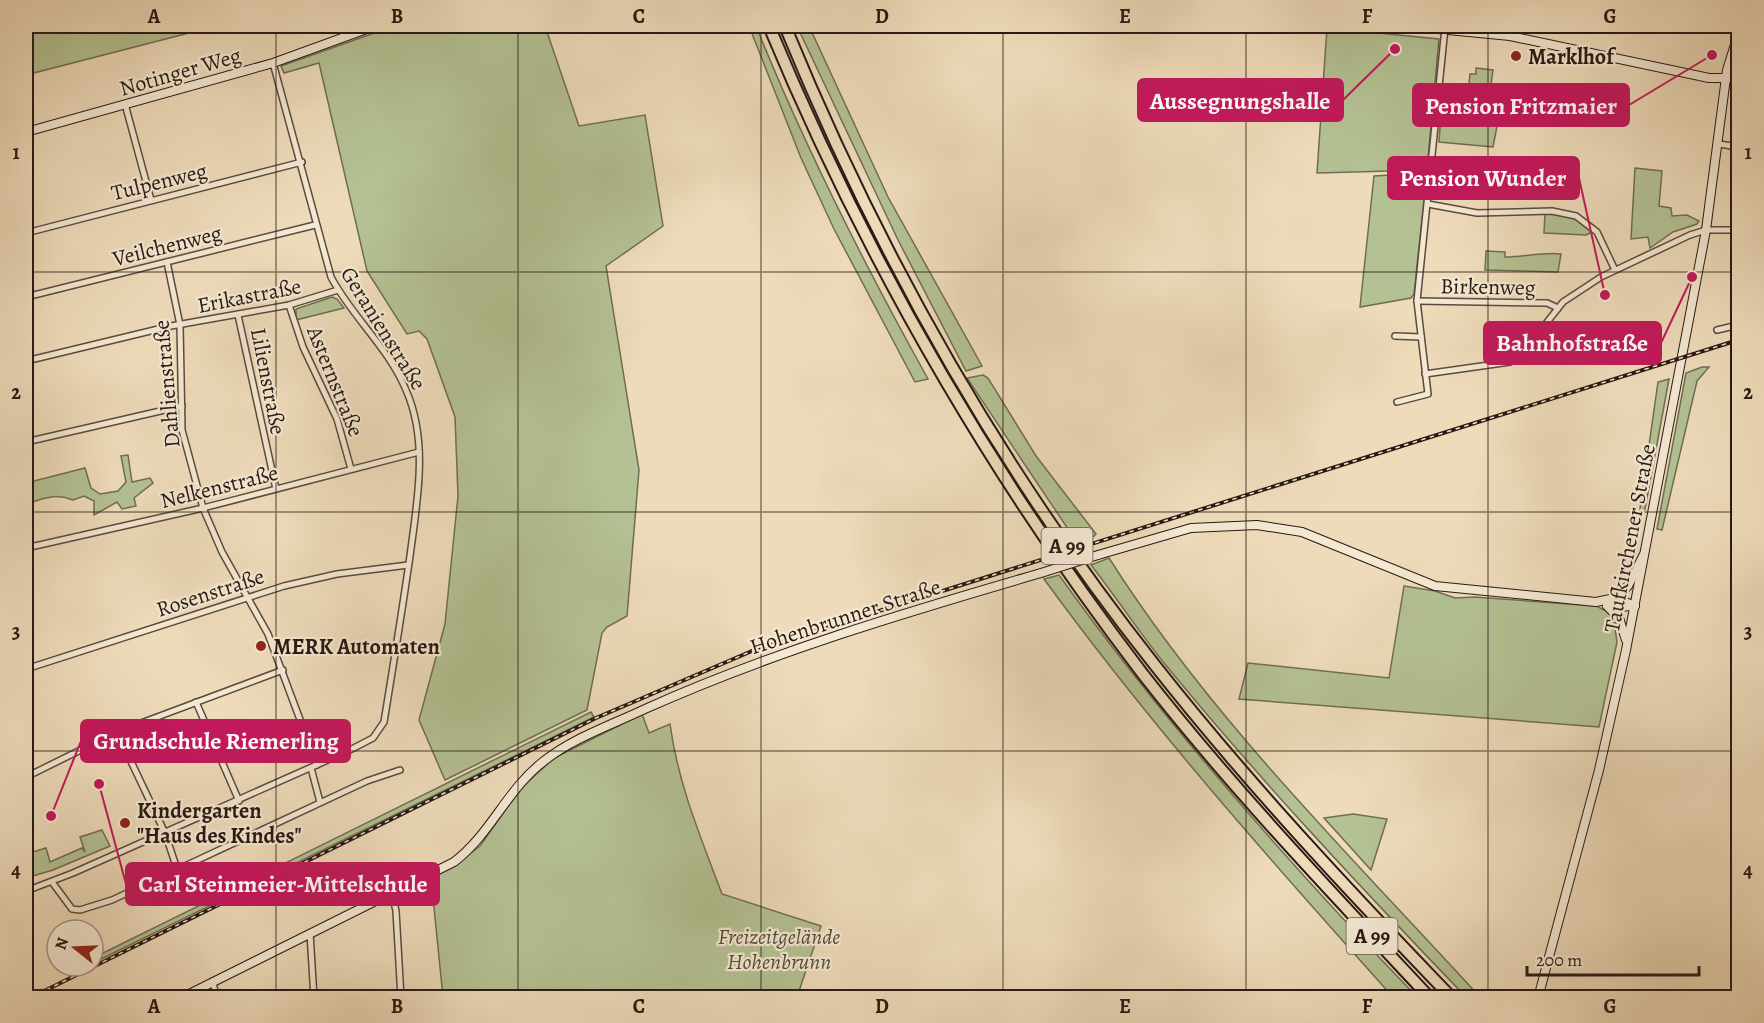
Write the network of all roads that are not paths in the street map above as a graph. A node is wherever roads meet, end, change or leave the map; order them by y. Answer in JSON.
{"nodes":[{"id":1,"x":375,"y":26,"type":"edge"},
{"id":2,"x":769,"y":26,"type":"edge"},
{"id":3,"x":785,"y":26,"type":"edge"},
{"id":4,"x":1407,"y":26,"type":"edge"},
{"id":5,"x":1444,"y":28,"type":"junction"},
{"id":6,"x":1738,"y":35,"type":"edge"},
{"id":7,"x":1737,"y":45,"type":"edge"},
{"id":8,"x":273,"y":63,"type":"junction"},
{"id":9,"x":1738,"y":78,"type":"edge"},
{"id":10,"x":1726,"y":79,"type":"junction"},
{"id":11,"x":125,"y":105,"type":"junction"},
{"id":12,"x":26,"y":132,"type":"edge"},
{"id":13,"x":1719,"y":144,"type":"junction"},
{"id":14,"x":1738,"y":147,"type":"edge"},
{"id":15,"x":302,"y":162,"type":"junction"},
{"id":16,"x":151,"y":200,"type":"junction"},
{"id":17,"x":1428,"y":204,"type":"junction"},
{"id":18,"x":315,"y":225,"type":"junction"},
{"id":19,"x":1706,"y":230,"type":"junction"},
{"id":20,"x":1738,"y":230,"type":"edge"},
{"id":21,"x":26,"y":233,"type":"edge"},
{"id":22,"x":167,"y":262,"type":"junction"},
{"id":23,"x":1616,"y":270,"type":"junction"},
{"id":24,"x":338,"y":290,"type":"junction"},
{"id":25,"x":26,"y":297,"type":"edge"},
{"id":26,"x":1417,"y":301,"type":"junction"},
{"id":27,"x":289,"y":306,"type":"junction"},
{"id":28,"x":1558,"y":308,"type":"junction"},
{"id":29,"x":238,"y":315,"type":"junction"},
{"id":30,"x":180,"y":325,"type":"junction"},
{"id":31,"x":1738,"y":325,"type":"edge"},
{"id":32,"x":1717,"y":330,"type":"dead end"},
{"id":33,"x":1395,"y":336,"type":"dead end"},
{"id":34,"x":1421,"y":337,"type":"junction"},
{"id":35,"x":26,"y":361,"type":"edge"},
{"id":36,"x":1425,"y":374,"type":"junction"},
{"id":37,"x":1397,"y":402,"type":"dead end"},
{"id":38,"x":182,"y":406,"type":"junction"},
{"id":39,"x":26,"y":442,"type":"edge"},
{"id":40,"x":419,"y":452,"type":"junction"},
{"id":41,"x":351,"y":469,"type":"junction"},
{"id":42,"x":276,"y":489,"type":"junction"},
{"id":43,"x":203,"y":508,"type":"junction"},
{"id":44,"x":26,"y":548,"type":"edge"},
{"id":45,"x":1646,"y":553,"type":"junction"},
{"id":46,"x":408,"y":565,"type":"junction"},
{"id":47,"x":248,"y":597,"type":"junction"},
{"id":48,"x":1615,"y":598,"type":"junction"},
{"id":49,"x":1596,"y":602,"type":"junction"},
{"id":50,"x":1607,"y":606,"type":"junction"},
{"id":51,"x":1635,"y":606,"type":"junction"},
{"id":52,"x":1627,"y":646,"type":"junction"},
{"id":53,"x":26,"y":669,"type":"edge"},
{"id":54,"x":283,"y":670,"type":"junction"},
{"id":55,"x":196,"y":702,"type":"junction"},
{"id":56,"x":117,"y":732,"type":"junction"},
{"id":57,"x":317,"y":765,"type":"junction"},
{"id":58,"x":311,"y":768,"type":"junction"},
{"id":59,"x":400,"y":770,"type":"dead end"},
{"id":60,"x":26,"y":777,"type":"edge"},
{"id":61,"x":239,"y":801,"type":"junction"},
{"id":62,"x":320,"y":802,"type":"junction"},
{"id":63,"x":165,"y":832,"type":"junction"},
{"id":64,"x":177,"y":869,"type":"junction"},
{"id":65,"x":52,"y":882,"type":"junction"},
{"id":66,"x":26,"y":891,"type":"edge"},
{"id":67,"x":392,"y":893,"type":"junction"},
{"id":68,"x":310,"y":933,"type":"junction"},
{"id":69,"x":213,"y":981,"type":"junction"},
{"id":70,"x":181,"y":998,"type":"edge"},
{"id":71,"x":216,"y":998,"type":"edge"},
{"id":72,"x":314,"y":998,"type":"edge"},
{"id":73,"x":401,"y":998,"type":"edge"},
{"id":74,"x":1430,"y":998,"type":"edge"},
{"id":75,"x":1452,"y":998,"type":"edge"},
{"id":76,"x":1538,"y":998,"type":"edge"}],
"edges":[{"from":1,"to":8,"type":"street","name":"Notinger Weg"},
{"from":2,"to":74,"type":"highway","number":"A 99"},
{"from":3,"to":75,"type":"highway","number":"A 99"},
{"from":4,"to":5,"type":"street"},
{"from":5,"to":10,"type":"street"},
{"from":5,"to":17,"type":"street"},
{"from":6,"to":7,"type":"street","name":"Taufkirchener Straße"},
{"from":7,"to":10,"type":"street","name":"Taufkirchener Straße"},
{"from":8,"to":11,"type":"street","name":"Notinger Weg"},
{"from":8,"to":15,"type":"street","name":"Geranienstraße"},
{"from":9,"to":10,"type":"street"},
{"from":10,"to":13,"type":"street","name":"Taufkirchener Straße"},
{"from":11,"to":12,"type":"street","name":"Notinger Weg"},
{"from":11,"to":16,"type":"street"},
{"from":13,"to":14,"type":"street"},
{"from":13,"to":19,"type":"street","name":"Taufkirchener Straße"},
{"from":15,"to":16,"type":"street","name":"Tulpenweg"},
{"from":15,"to":18,"type":"street","name":"Geranienstraße"},
{"from":16,"to":21,"type":"street","name":"Tulpenweg"},
{"from":17,"to":23,"type":"street"},
{"from":17,"to":26,"type":"street"},
{"from":18,"to":22,"type":"street","name":"Veilchenweg"},
{"from":18,"to":24,"type":"street","name":"Geranienstraße"},
{"from":19,"to":20,"type":"street"},
{"from":19,"to":23,"type":"street"},
{"from":19,"to":45,"type":"street","name":"Taufkirchener Straße"},
{"from":22,"to":25,"type":"street","name":"Veilchenweg"},
{"from":22,"to":30,"type":"street","name":"Dahlienstraße"},
{"from":23,"to":28,"type":"street"},
{"from":24,"to":27,"type":"street","name":"Erikastraße"},
{"from":24,"to":40,"type":"street","name":"Geranienstraße"},
{"from":26,"to":28,"type":"street","name":"Birkenweg"},
{"from":26,"to":34,"type":"street"},
{"from":27,"to":29,"type":"street","name":"Erikastraße"},
{"from":27,"to":41,"type":"street","name":"Asternstraße"},
{"from":28,"to":36,"type":"street"},
{"from":29,"to":30,"type":"street","name":"Erikastraße"},
{"from":29,"to":42,"type":"street","name":"Lilienstraße"},
{"from":30,"to":35,"type":"street","name":"Erikastraße"},
{"from":30,"to":38,"type":"street","name":"Dahlienstraße"},
{"from":31,"to":32,"type":"street"},
{"from":33,"to":34,"type":"street"},
{"from":34,"to":36,"type":"street"},
{"from":36,"to":37,"type":"street"},
{"from":38,"to":39,"type":"street"},
{"from":38,"to":43,"type":"street","name":"Dahlienstraße"},
{"from":40,"to":41,"type":"street","name":"Nelkenstraße"},
{"from":40,"to":46,"type":"street","name":"Geranienstraße"},
{"from":41,"to":42,"type":"street","name":"Nelkenstraße"},
{"from":42,"to":43,"type":"street","name":"Nelkenstraße"},
{"from":43,"to":44,"type":"street","name":"Nelkenstraße"},
{"from":43,"to":47,"type":"street","name":"Dahlienstraße"},
{"from":45,"to":48,"type":"street"},
{"from":45,"to":51,"type":"street","name":"Taufkirchener Straße"},
{"from":46,"to":47,"type":"street","name":"Rosenstraße"},
{"from":46,"to":57,"type":"street","name":"Geranienstraße"},
{"from":47,"to":53,"type":"street","name":"Rosenstraße"},
{"from":47,"to":54,"type":"street","name":"Dahlienstraße"},
{"from":48,"to":49,"type":"street","name":"Hohenbrunner Straße"},
{"from":48,"to":51,"type":"street"},
{"from":49,"to":50,"type":"street","name":"Hohenbrunner Straße"},
{"from":49,"to":67,"type":"street","name":"Hohenbrunner Straße","bridge":true},
{"from":50,"to":51,"type":"street","name":"Hohenbrunner Straße"},
{"from":50,"to":52,"type":"street"},
{"from":51,"to":52,"type":"street","name":"Taufkirchener Straße"},
{"from":52,"to":76,"type":"street","name":"Taufkirchener Straße"},
{"from":54,"to":55,"type":"street"},
{"from":54,"to":57,"type":"street","name":"Dahlienstraße"},
{"from":55,"to":56,"type":"street"},
{"from":55,"to":61,"type":"street"},
{"from":56,"to":60,"type":"street"},
{"from":56,"to":63,"type":"street"},
{"from":57,"to":58,"type":"street"},
{"from":58,"to":61,"type":"street"},
{"from":58,"to":62,"type":"street"},
{"from":59,"to":62,"type":"street"},
{"from":61,"to":63,"type":"street"},
{"from":62,"to":64,"type":"street"},
{"from":63,"to":64,"type":"street"},
{"from":63,"to":65,"type":"street"},
{"from":64,"to":65,"type":"street"},
{"from":65,"to":66,"type":"street"},
{"from":67,"to":68,"type":"street","name":"Hohenbrunner Straße"},
{"from":67,"to":73,"type":"street"},
{"from":68,"to":69,"type":"street","name":"Hohenbrunner Straße"},
{"from":68,"to":72,"type":"street"},
{"from":69,"to":70,"type":"street","name":"Hohenbrunner Straße"},
{"from":69,"to":71,"type":"street"}]}
